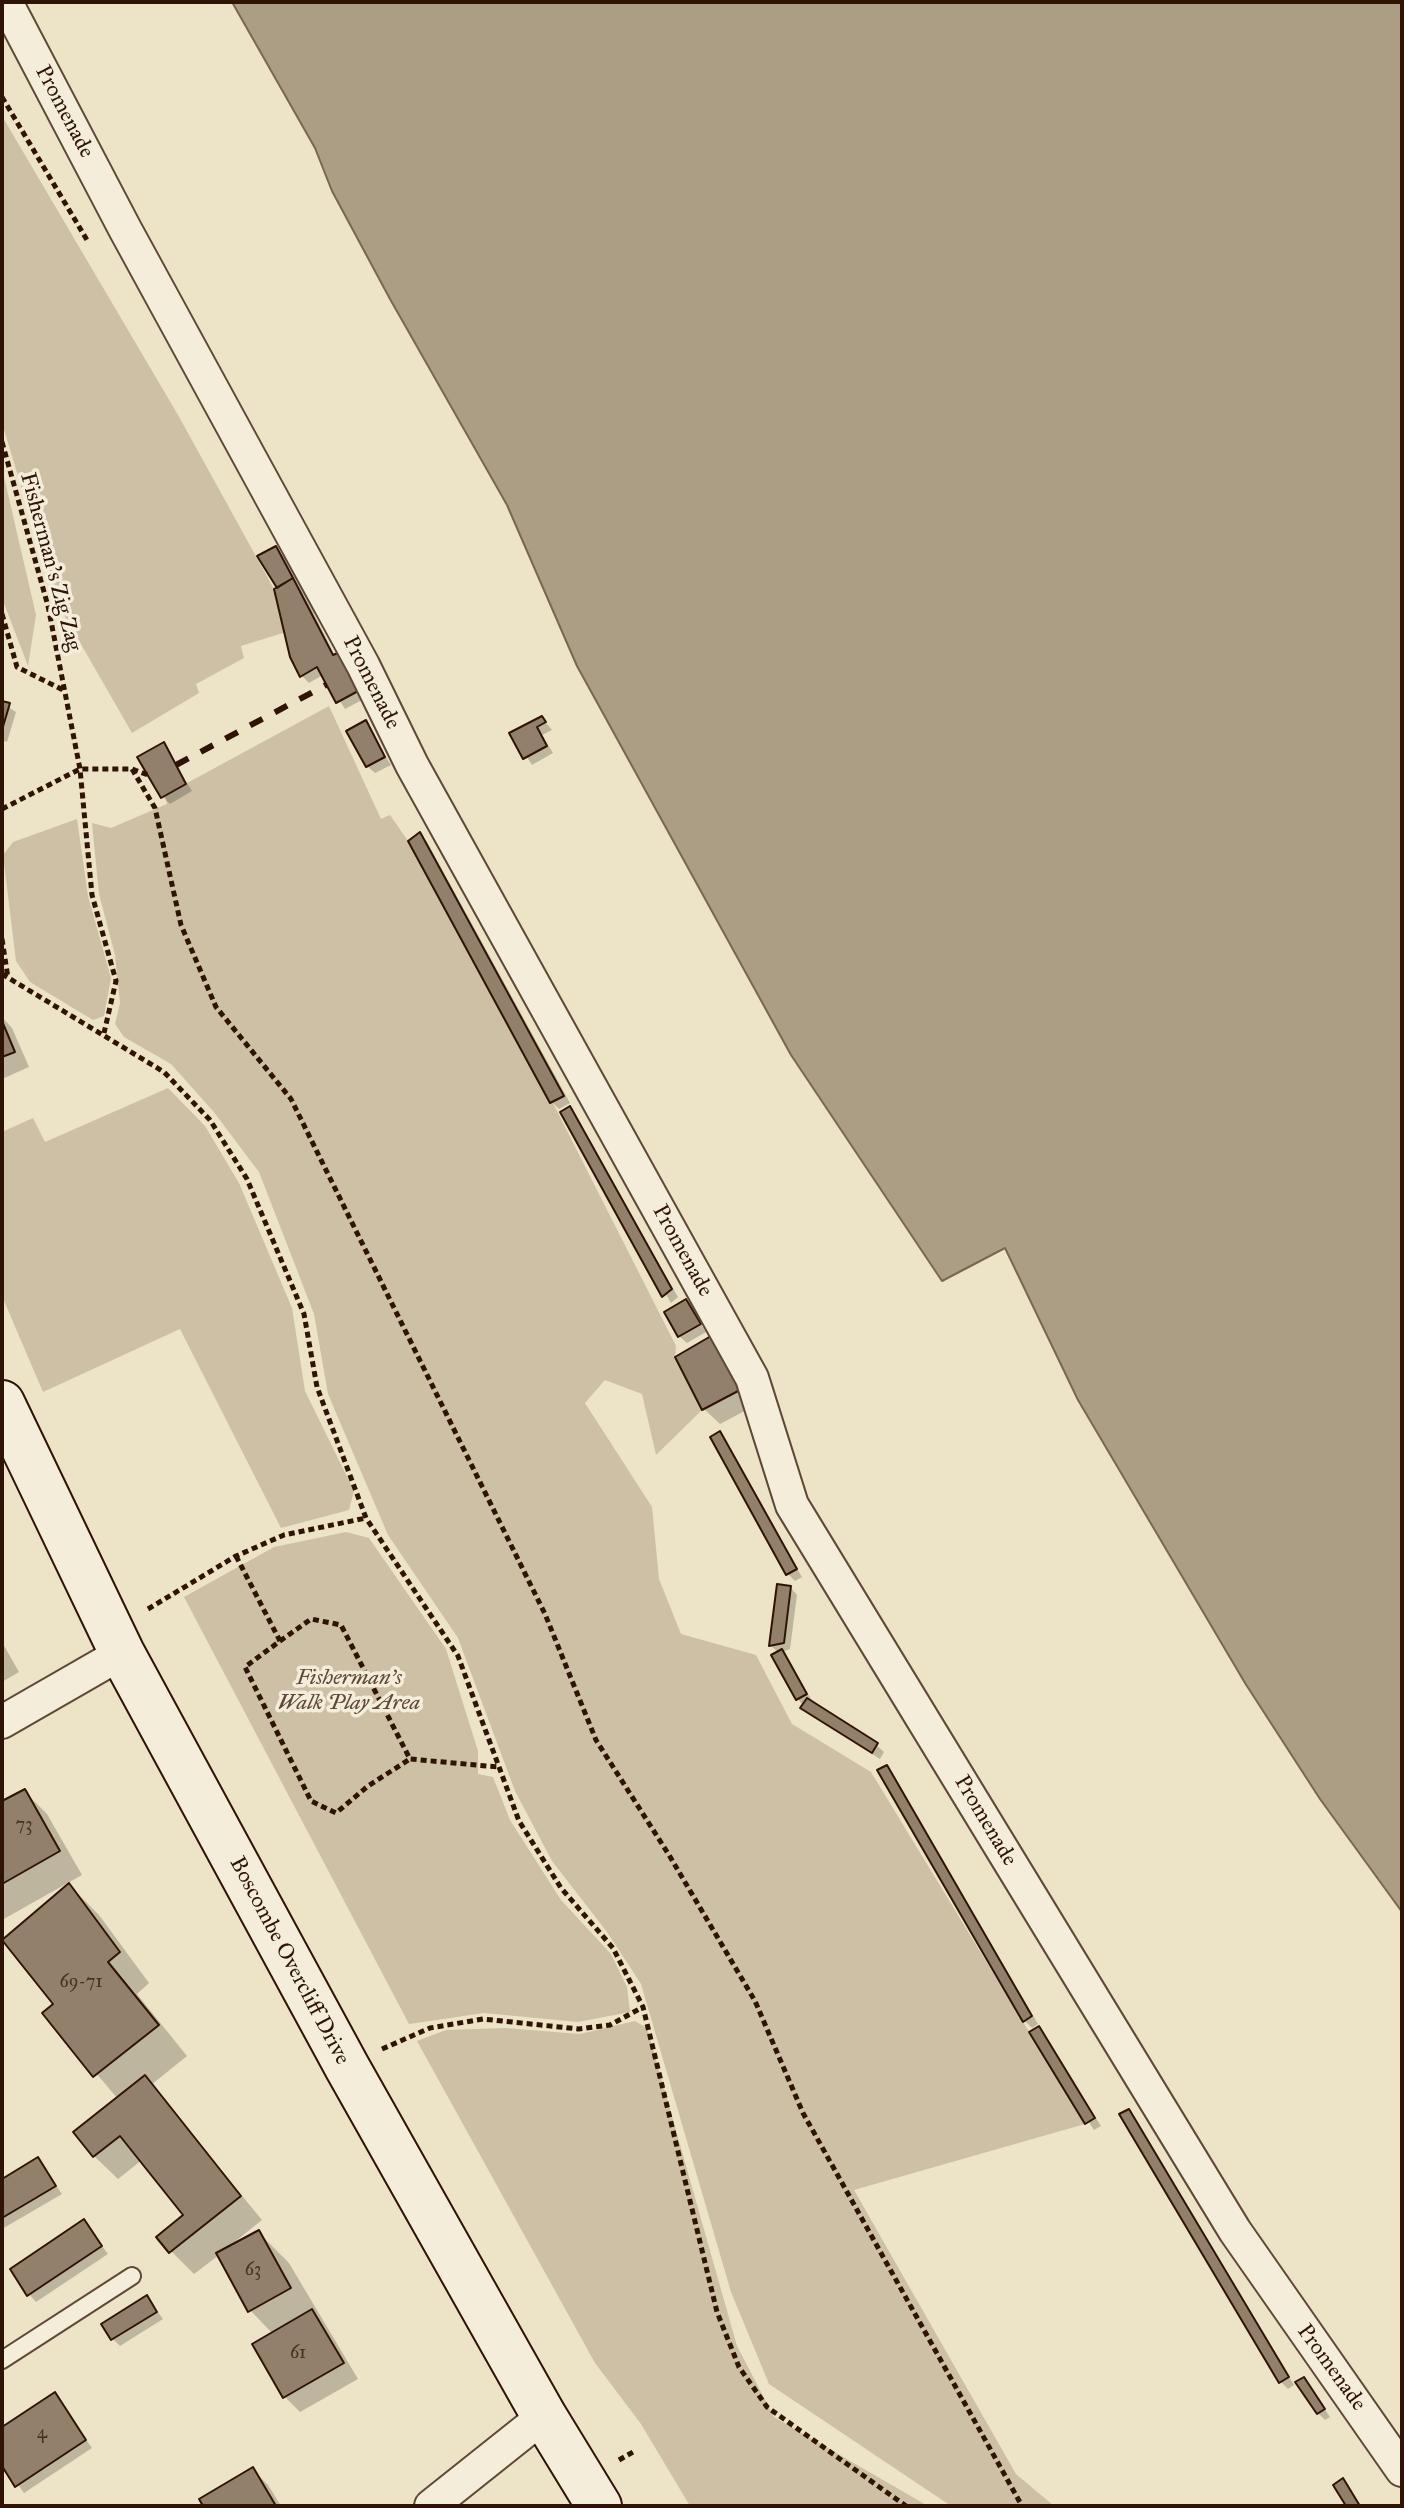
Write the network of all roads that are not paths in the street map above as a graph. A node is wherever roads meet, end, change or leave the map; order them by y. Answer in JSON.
{"nodes":[{"id":1,"x":6,"y":2,"type":"edge"},
{"id":2,"x":2,"y":1403,"type":"edge"},
{"id":3,"x":122,"y":1653,"type":"junction"},
{"id":4,"x":2,"y":1722,"type":"edge"},
{"id":5,"x":132,"y":2276,"type":"dead end"},
{"id":6,"x":2,"y":2360,"type":"edge"},
{"id":7,"x":544,"y":2416,"type":"junction"},
{"id":8,"x":1402,"y":2470,"type":"edge"},
{"id":9,"x":431,"y":2506,"type":"edge"},
{"id":10,"x":599,"y":2506,"type":"edge"}],
"edges":[{"from":1,"to":8,"type":"street","name":"Promenade"},
{"from":2,"to":3,"type":"street","name":"Boscombe Overcliff Drive"},
{"from":3,"to":4,"type":"street"},
{"from":3,"to":7,"type":"street","name":"Boscombe Overcliff Drive"},
{"from":5,"to":6,"type":"lane"},
{"from":7,"to":9,"type":"street"},
{"from":7,"to":10,"type":"street","name":"Boscombe Overcliff Drive"}]}
